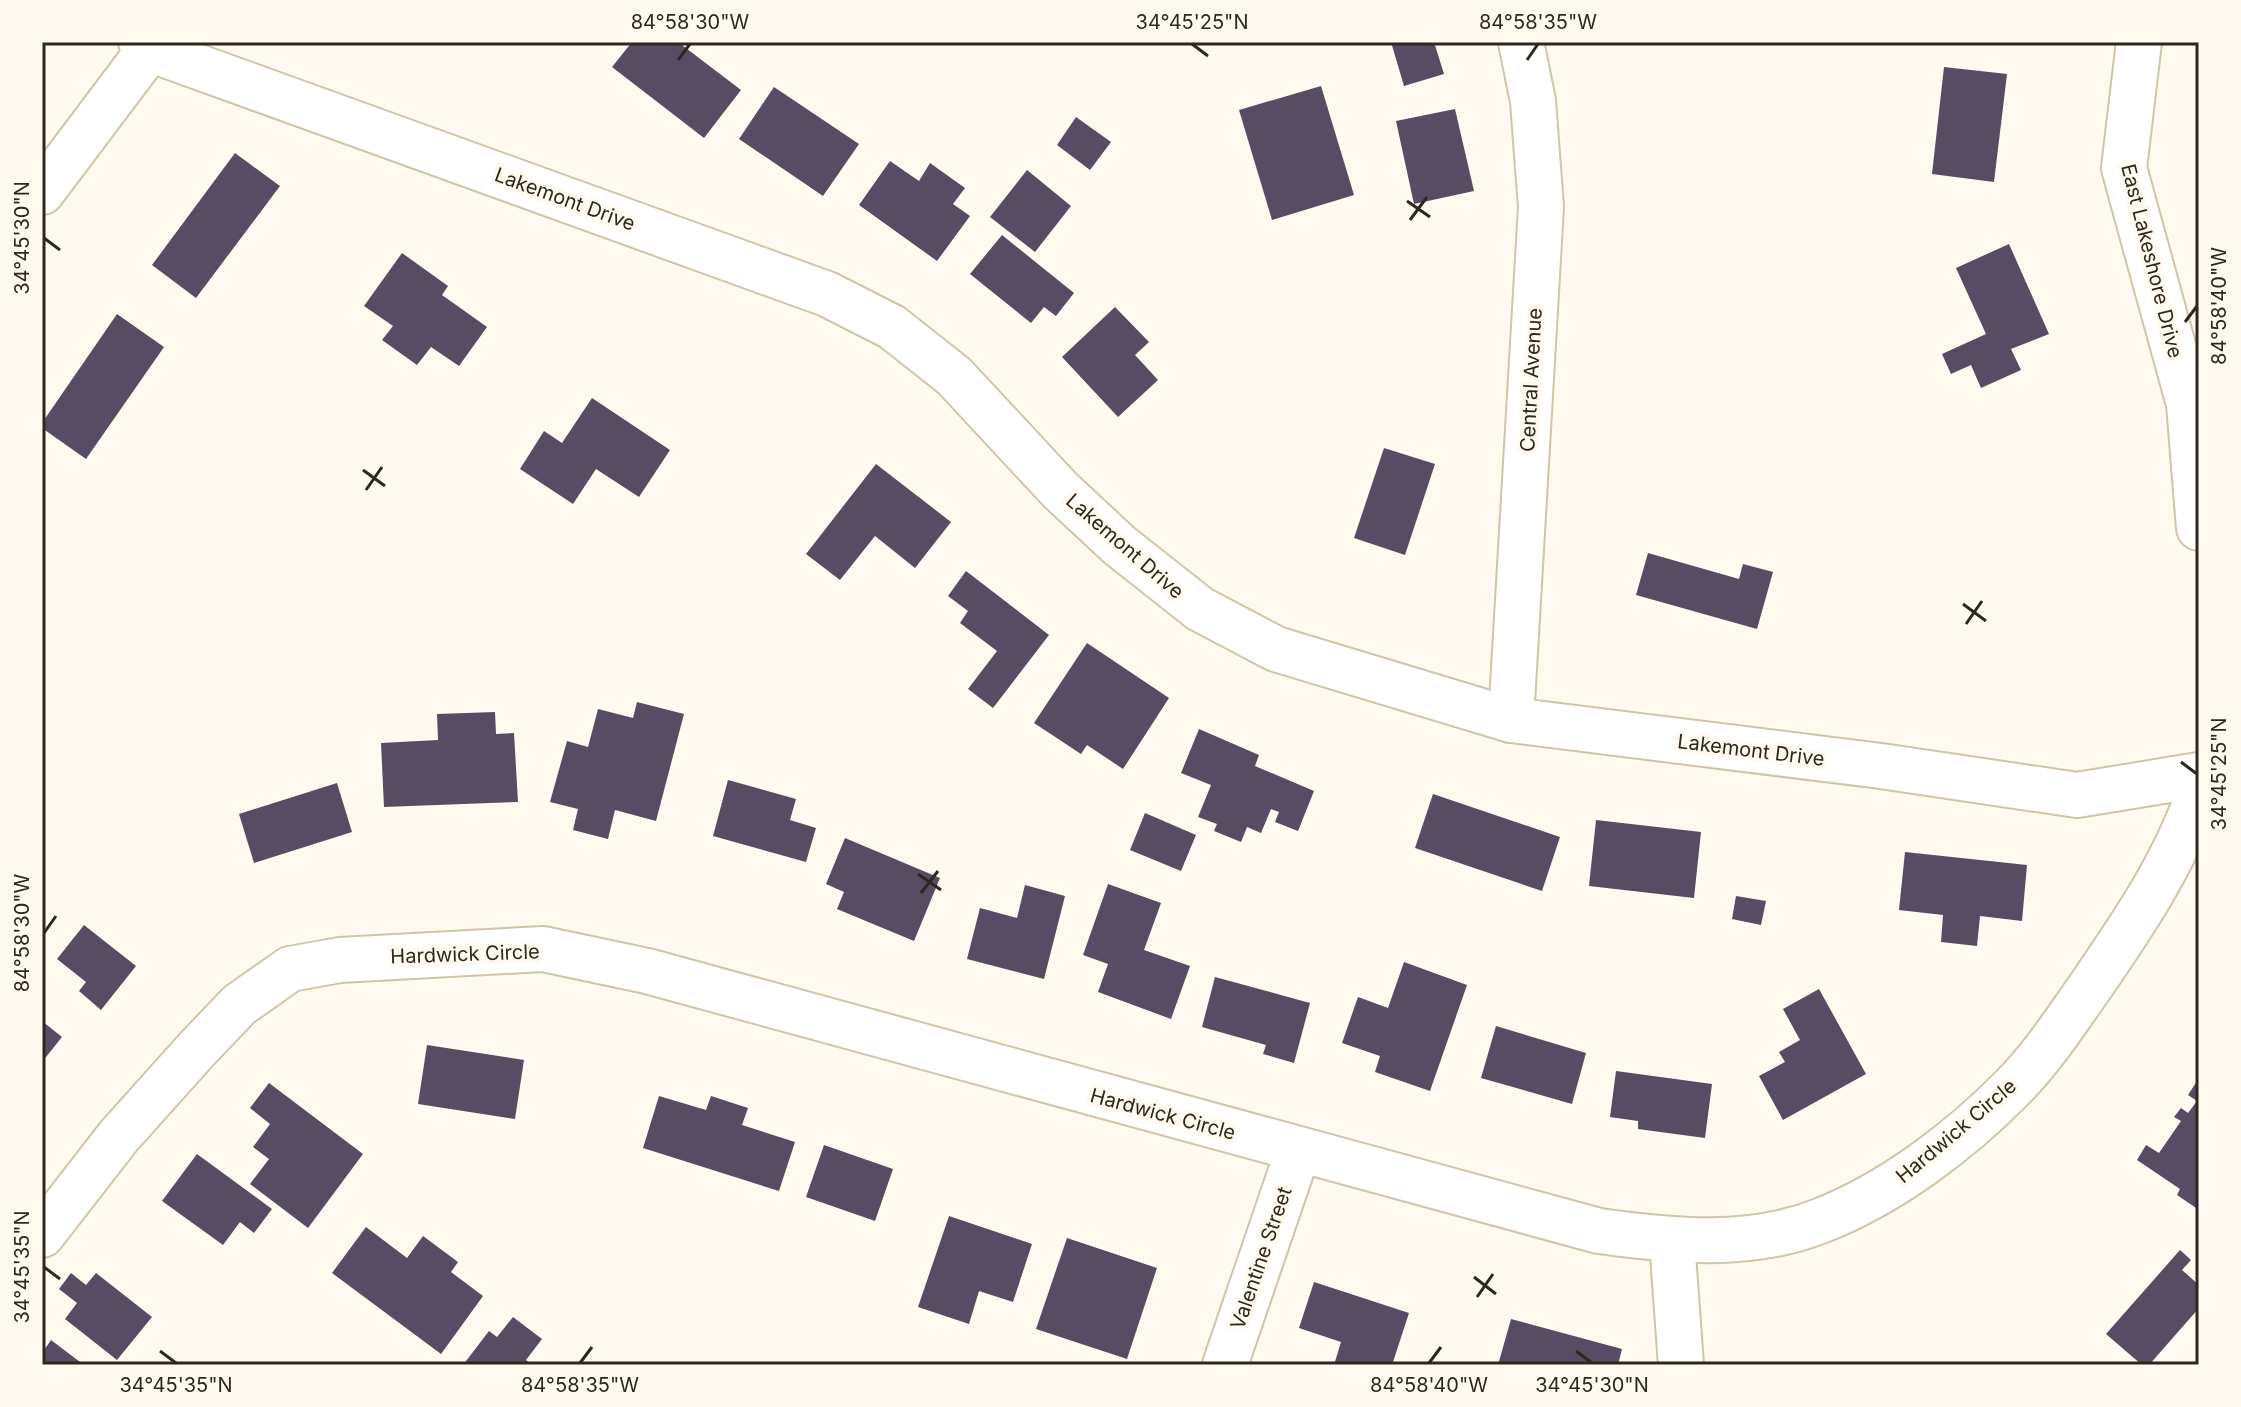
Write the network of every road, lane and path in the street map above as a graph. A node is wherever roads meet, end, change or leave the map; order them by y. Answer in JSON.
{"nodes":[{"id":1,"x":1521,"y":42,"type":"edge"},
{"id":2,"x":2139,"y":42,"type":"edge"},
{"id":3,"x":148,"y":44,"type":"edge"},
{"id":4,"x":42,"y":192,"type":"edge"},
{"id":5,"x":2199,"y":528,"type":"edge"},
{"id":6,"x":1511,"y":720,"type":"junction"},
{"id":7,"x":2199,"y":775,"type":"edge"},
{"id":8,"x":2199,"y":792,"type":"edge"},
{"id":9,"x":1298,"y":1151,"type":"junction"},
{"id":10,"x":42,"y":1235,"type":"edge"},
{"id":11,"x":1672,"y":1241,"type":"junction"},
{"id":12,"x":1225,"y":1365,"type":"edge"},
{"id":13,"x":1681,"y":1365,"type":"edge"}],
"edges":[{"from":1,"to":6,"type":"street","name":"Central Avenue"},
{"from":2,"to":5,"type":"street","name":"East Lakeshore Drive"},
{"from":3,"to":4,"type":"street"},
{"from":3,"to":6,"type":"street","name":"Lakemont Drive"},
{"from":6,"to":7,"type":"street","name":"Lakemont Drive"},
{"from":8,"to":11,"type":"street","name":"Hardwick Circle"},
{"from":9,"to":10,"type":"street","name":"Hardwick Circle"},
{"from":9,"to":11,"type":"street","name":"Hardwick Circle"},
{"from":9,"to":12,"type":"street","name":"Valentine Street"},
{"from":11,"to":13,"type":"street"}]}
